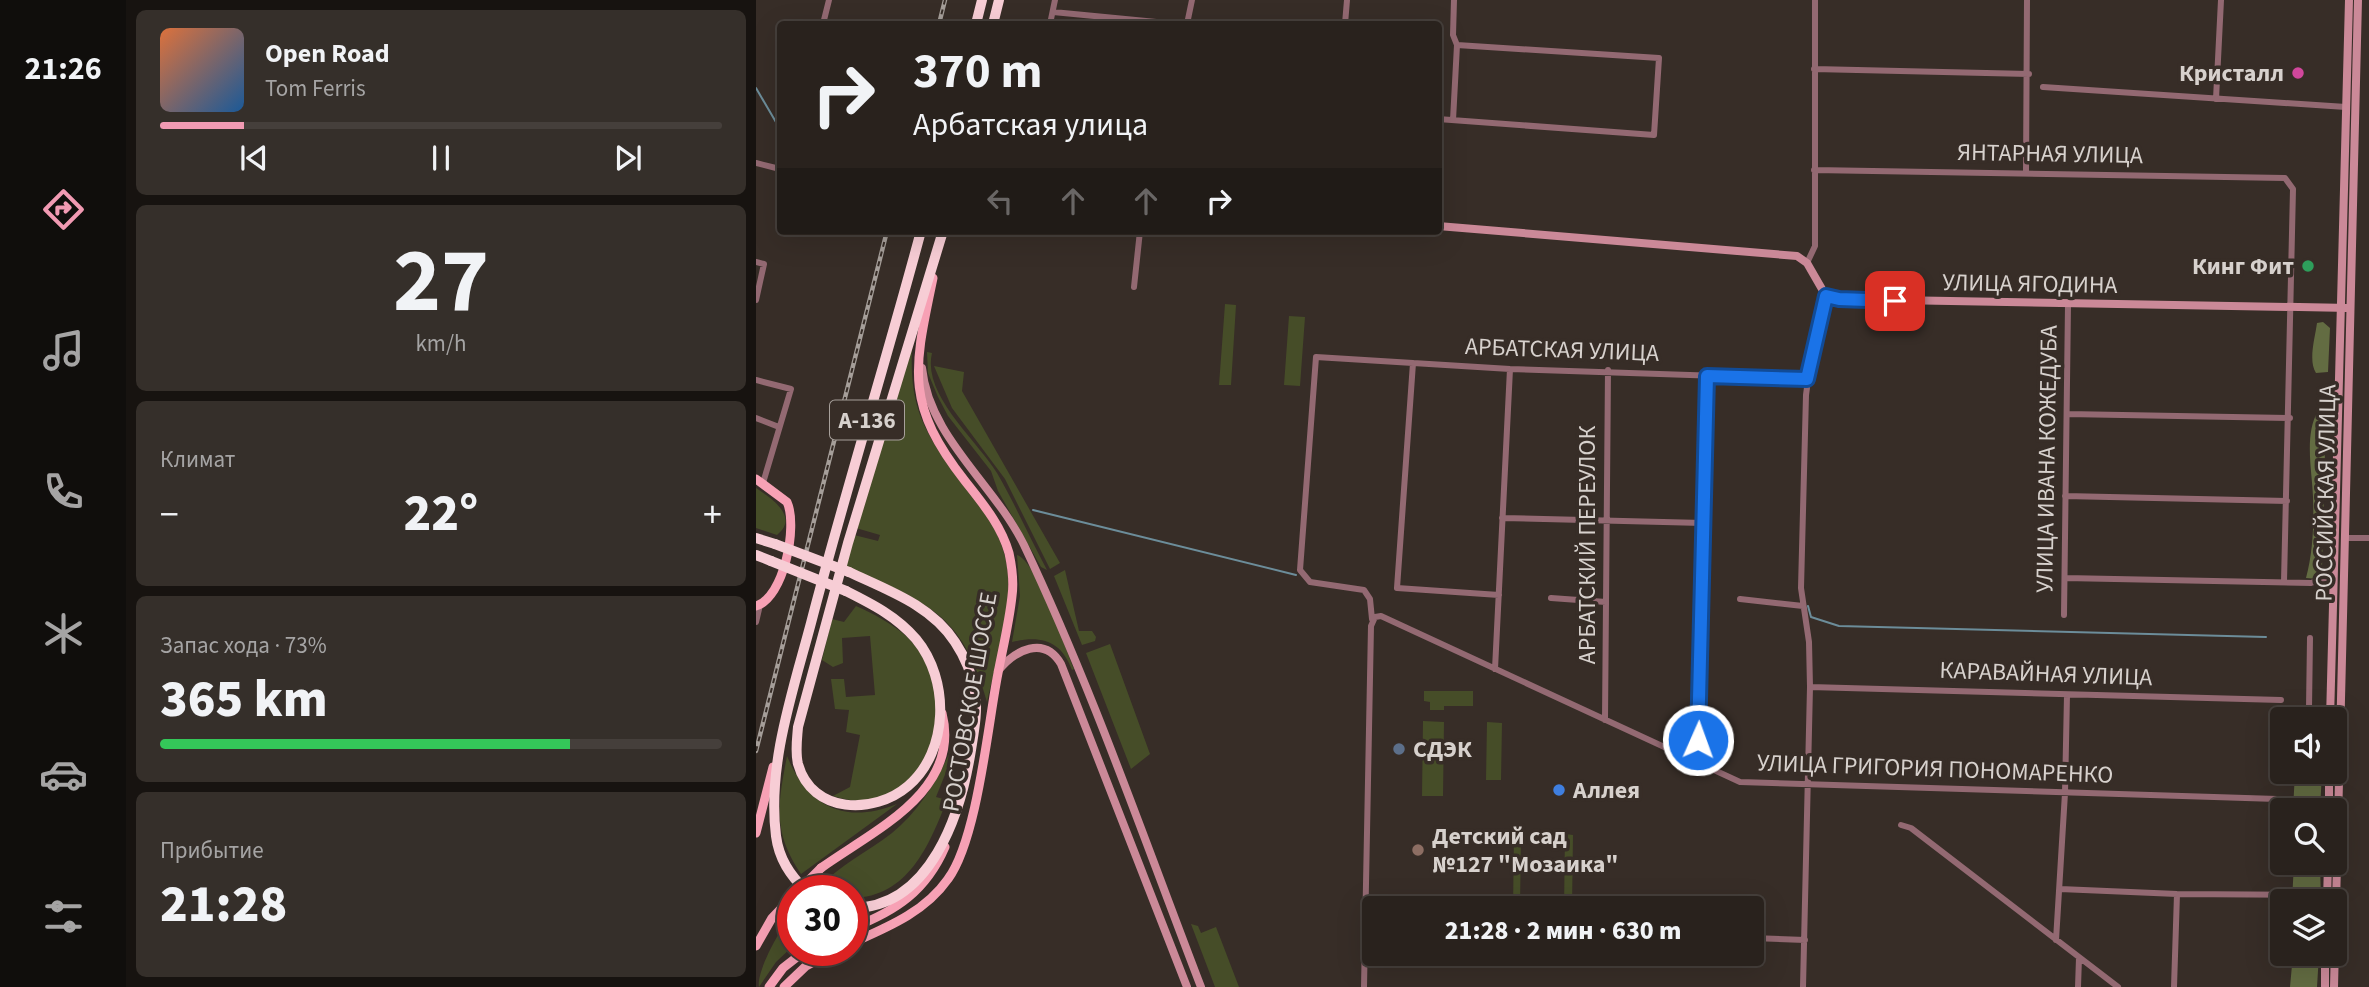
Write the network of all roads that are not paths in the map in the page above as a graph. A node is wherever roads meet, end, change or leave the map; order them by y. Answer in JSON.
{"nodes":[{"id":1,"x":829,"y":0,"type":"edge"},
{"id":2,"x":982,"y":0,"type":"edge"},
{"id":3,"x":999,"y":0,"type":"edge"},
{"id":4,"x":1055,"y":0,"type":"edge"},
{"id":5,"x":1192,"y":0,"type":"edge"},
{"id":6,"x":1347,"y":0,"type":"edge"},
{"id":7,"x":1454,"y":0,"type":"edge"},
{"id":8,"x":1815,"y":0,"type":"edge"},
{"id":9,"x":2027,"y":0,"type":"edge"},
{"id":10,"x":2221,"y":0,"type":"edge"},
{"id":11,"x":2349,"y":0,"type":"edge"},
{"id":12,"x":2358,"y":0,"type":"edge"},
{"id":13,"x":1053,"y":12,"type":"junction"},
{"id":14,"x":824,"y":21,"type":"edge"},
{"id":15,"x":977,"y":21,"type":"edge"},
{"id":16,"x":994,"y":21,"type":"edge"},
{"id":17,"x":1051,"y":21,"type":"edge"},
{"id":18,"x":1146,"y":21,"type":"edge"},
{"id":19,"x":1188,"y":21,"type":"edge"},
{"id":20,"x":1345,"y":21,"type":"edge"},
{"id":21,"x":1457,"y":45,"type":"junction"},
{"id":22,"x":1814,"y":69,"type":"junction"},
{"id":23,"x":2029,"y":74,"type":"junction"},
{"id":24,"x":2043,"y":87,"type":"dead end"},
{"id":25,"x":2216,"y":99,"type":"junction"},
{"id":26,"x":2346,"y":107,"type":"junction"},
{"id":27,"x":1442,"y":119,"type":"edge"},
{"id":28,"x":1453,"y":120,"type":"junction"},
{"id":29,"x":756,"y":163,"type":"edge"},
{"id":30,"x":777,"y":168,"type":"edge"},
{"id":31,"x":1814,"y":170,"type":"junction"},
{"id":32,"x":2026,"y":172,"type":"junction"},
{"id":33,"x":1442,"y":226,"type":"edge"},
{"id":34,"x":920,"y":235,"type":"edge"},
{"id":35,"x":942,"y":235,"type":"edge"},
{"id":36,"x":942,"y":235,"type":"edge"},
{"id":37,"x":1140,"y":235,"type":"edge"},
{"id":38,"x":756,"y":262,"type":"edge"},
{"id":39,"x":1807,"y":263,"type":"junction"},
{"id":40,"x":1134,"y":287,"type":"dead end"},
{"id":41,"x":2341,"y":288,"type":"junction"},
{"id":42,"x":1826,"y":296,"type":"junction"},
{"id":43,"x":756,"y":300,"type":"edge"},
{"id":44,"x":2068,"y":305,"type":"junction"},
{"id":45,"x":2291,"y":307,"type":"junction"},
{"id":46,"x":2323,"y":307,"type":"junction"},
{"id":47,"x":2340,"y":308,"type":"junction"},
{"id":48,"x":2350,"y":308,"type":"junction"},
{"id":49,"x":923,"y":323,"type":"junction"},
{"id":50,"x":2340,"y":327,"type":"junction"},
{"id":51,"x":1413,"y":363,"type":"junction"},
{"id":52,"x":1510,"y":369,"type":"junction"},
{"id":53,"x":1608,"y":370,"type":"junction"},
{"id":54,"x":1707,"y":376,"type":"junction"},
{"id":55,"x":1807,"y":379,"type":"junction"},
{"id":56,"x":756,"y":380,"type":"edge"},
{"id":57,"x":2067,"y":414,"type":"junction"},
{"id":58,"x":756,"y":418,"type":"edge"},
{"id":59,"x":2290,"y":418,"type":"junction"},
{"id":60,"x":779,"y":427,"type":"junction"},
{"id":61,"x":760,"y":481,"type":"edge"},
{"id":62,"x":2065,"y":496,"type":"junction"},
{"id":63,"x":2287,"y":501,"type":"junction"},
{"id":64,"x":1502,"y":518,"type":"junction"},
{"id":65,"x":1607,"y":520,"type":"junction"},
{"id":66,"x":1703,"y":523,"type":"junction"},
{"id":67,"x":2334,"y":537,"type":"junction"},
{"id":68,"x":756,"y":538,"type":"edge"},
{"id":69,"x":2344,"y":538,"type":"junction"},
{"id":70,"x":2369,"y":538,"type":"edge"},
{"id":71,"x":756,"y":555,"type":"edge"},
{"id":72,"x":2334,"y":575,"type":"junction"},
{"id":73,"x":2065,"y":578,"type":"junction"},
{"id":74,"x":2284,"y":582,"type":"junction"},
{"id":75,"x":1499,"y":595,"type":"junction"},
{"id":76,"x":1551,"y":598,"type":"dead end"},
{"id":77,"x":1740,"y":599,"type":"dead end"},
{"id":78,"x":1606,"y":601,"type":"junction"},
{"id":79,"x":758,"y":606,"type":"edge"},
{"id":80,"x":1803,"y":606,"type":"junction"},
{"id":81,"x":2064,"y":615,"type":"dead end"},
{"id":82,"x":1373,"y":618,"type":"junction"},
{"id":83,"x":756,"y":622,"type":"edge"},
{"id":84,"x":2310,"y":638,"type":"dead end"},
{"id":85,"x":1495,"y":669,"type":"junction"},
{"id":86,"x":998,"y":671,"type":"junction"},
{"id":87,"x":1810,"y":687,"type":"junction"},
{"id":88,"x":2067,"y":695,"type":"junction"},
{"id":89,"x":2281,"y":700,"type":"dead end"},
{"id":90,"x":940,"y":705,"type":"junction"},
{"id":91,"x":2309,"y":707,"type":"edge"},
{"id":92,"x":2330,"y":707,"type":"edge"},
{"id":93,"x":1093,"y":708,"type":"junction"},
{"id":94,"x":1082,"y":716,"type":"junction"},
{"id":95,"x":1605,"y":720,"type":"junction"},
{"id":96,"x":783,"y":731,"type":"junction"},
{"id":97,"x":1697,"y":762,"type":"junction"},
{"id":98,"x":1809,"y":784,"type":"junction"},
{"id":99,"x":2065,"y":793,"type":"junction"},
{"id":100,"x":2270,"y":799,"type":"edge"},
{"id":101,"x":1901,"y":825,"type":"dead end"},
{"id":102,"x":952,"y":828,"type":"junction"},
{"id":103,"x":756,"y":834,"type":"edge"},
{"id":104,"x":792,"y":875,"type":"edge"},
{"id":105,"x":814,"y":875,"type":"edge"},
{"id":106,"x":2060,"y":889,"type":"junction"},
{"id":107,"x":2177,"y":894,"type":"junction"},
{"id":108,"x":1366,"y":896,"type":"edge"},
{"id":109,"x":2270,"y":896,"type":"edge"},
{"id":110,"x":868,"y":906,"type":"edge"},
{"id":111,"x":777,"y":913,"type":"edge"},
{"id":112,"x":868,"y":921,"type":"edge"},
{"id":113,"x":868,"y":935,"type":"edge"},
{"id":114,"x":1764,"y":938,"type":"edge"},
{"id":115,"x":1805,"y":940,"type":"junction"},
{"id":116,"x":2056,"y":940,"type":"junction"},
{"id":117,"x":756,"y":946,"type":"edge"},
{"id":118,"x":2080,"y":958,"type":"junction"},
{"id":119,"x":786,"y":966,"type":"edge"},
{"id":120,"x":808,"y":966,"type":"edge"},
{"id":121,"x":1364,"y":966,"type":"edge"},
{"id":122,"x":2325,"y":966,"type":"edge"},
{"id":123,"x":769,"y":987,"type":"edge"},
{"id":124,"x":784,"y":987,"type":"edge"},
{"id":125,"x":1187,"y":987,"type":"edge"},
{"id":126,"x":1201,"y":987,"type":"edge"},
{"id":127,"x":1364,"y":987,"type":"edge"},
{"id":128,"x":1803,"y":987,"type":"edge"},
{"id":129,"x":2078,"y":987,"type":"edge"},
{"id":130,"x":2118,"y":987,"type":"edge"},
{"id":131,"x":2174,"y":987,"type":"edge"},
{"id":132,"x":2325,"y":987,"type":"edge"},
{"id":133,"x":2334,"y":987,"type":"edge"}],
"edges":[{"from":1,"to":14,"type":"street"},
{"from":2,"to":15,"type":"highway"},
{"from":3,"to":16,"type":"highway"},
{"from":4,"to":13,"type":"street"},
{"from":5,"to":19,"type":"street"},
{"from":6,"to":20,"type":"street"},
{"from":7,"to":21,"type":"street"},
{"from":8,"to":22,"type":"street"},
{"from":9,"to":23,"type":"street"},
{"from":10,"to":25,"type":"street"},
{"from":11,"to":26,"type":"main road","name":"РОССИЙСКАЯ УЛИЦА"},
{"from":12,"to":48,"type":"main road","name":"РОССИЙСКАЯ УЛИЦА"},
{"from":13,"to":17,"type":"street"},
{"from":13,"to":18,"type":"street"},
{"from":21,"to":28,"type":"street"},
{"from":21,"to":28,"type":"street"},
{"from":22,"to":23,"type":"street"},
{"from":22,"to":31,"type":"street"},
{"from":23,"to":32,"type":"street"},
{"from":24,"to":25,"type":"street"},
{"from":25,"to":26,"type":"street"},
{"from":26,"to":41,"type":"main road","name":"РОССИЙСКАЯ УЛИЦА"},
{"from":27,"to":28,"type":"street"},
{"from":29,"to":30,"type":"street"},
{"from":31,"to":32,"type":"street","name":"ЯНТАРНАЯ УЛИЦА"},
{"from":31,"to":39,"type":"street"},
{"from":32,"to":45,"type":"street","name":"ЯНТАРНАЯ УЛИЦА"},
{"from":33,"to":39,"type":"main road"},
{"from":34,"to":96,"type":"highway","number":"А-136"},
{"from":35,"to":49,"type":"main road","name":"РОСТОВСКОЕ ШОССЕ","number":"А-136"},
{"from":36,"to":90,"type":"highway","name":"РОСТОВСКОЕ ШОССЕ","number":"А-136"},
{"from":37,"to":40,"type":"street"},
{"from":38,"to":43,"type":"street"},
{"from":39,"to":42,"type":"main road"},
{"from":41,"to":46,"type":"main road"},
{"from":41,"to":47,"type":"main road","name":"РОССИЙСКАЯ УЛИЦА"},
{"from":42,"to":44,"type":"main road","name":"УЛИЦА ЯГОДИНА"},
{"from":42,"to":55,"type":"street"},
{"from":44,"to":45,"type":"main road","name":"УЛИЦА ЯГОДИНА"},
{"from":44,"to":57,"type":"street","name":"УЛИЦА ИВАНА КОЖЕДУБА"},
{"from":45,"to":46,"type":"main road","name":"УЛИЦА ЯГОДИНА"},
{"from":45,"to":59,"type":"street"},
{"from":46,"to":47,"type":"main road","name":"УЛИЦА ЯГОДИНА"},
{"from":46,"to":50,"type":"main road"},
{"from":47,"to":48,"type":"main road","name":"УЛИЦА ЯГОДИНА"},
{"from":47,"to":50,"type":"main road","name":"РОССИЙСКАЯ УЛИЦА"},
{"from":48,"to":69,"type":"main road","name":"РОССИЙСКАЯ УЛИЦА"},
{"from":49,"to":86,"type":"main road","name":"РОСТОВСКОЕ ШОССЕ","number":"А-136"},
{"from":49,"to":93,"type":"main road"},
{"from":50,"to":67,"type":"main road","name":"РОССИЙСКАЯ УЛИЦА"},
{"from":51,"to":52,"type":"street","name":"АРБАТСКАЯ УЛИЦА"},
{"from":51,"to":75,"type":"street"},
{"from":51,"to":82,"type":"street","name":"АРБАТСКАЯ УЛИЦА"},
{"from":52,"to":53,"type":"street","name":"АРБАТСКАЯ УЛИЦА"},
{"from":52,"to":64,"type":"street"},
{"from":53,"to":54,"type":"street","name":"АРБАТСКАЯ УЛИЦА"},
{"from":53,"to":65,"type":"street","name":"АРБАТСКИЙ ПЕРЕУЛОК"},
{"from":54,"to":55,"type":"street","name":"АРБАТСКАЯ УЛИЦА"},
{"from":54,"to":66,"type":"street"},
{"from":55,"to":80,"type":"street"},
{"from":56,"to":60,"type":"street"},
{"from":57,"to":59,"type":"street"},
{"from":57,"to":62,"type":"street","name":"УЛИЦА ИВАНА КОЖЕДУБА"},
{"from":58,"to":60,"type":"street"},
{"from":59,"to":63,"type":"street"},
{"from":60,"to":61,"type":"street"},
{"from":61,"to":79,"type":"main road"},
{"from":62,"to":63,"type":"street"},
{"from":62,"to":73,"type":"street","name":"УЛИЦА ИВАНА КОЖЕДУБА"},
{"from":63,"to":74,"type":"street"},
{"from":64,"to":65,"type":"street"},
{"from":64,"to":75,"type":"street"},
{"from":65,"to":66,"type":"street"},
{"from":65,"to":78,"type":"street","name":"АРБАТСКИЙ ПЕРЕУЛОК"},
{"from":66,"to":97,"type":"street"},
{"from":67,"to":69,"type":"street"},
{"from":67,"to":72,"type":"main road","name":"РОССИЙСКАЯ УЛИЦА"},
{"from":68,"to":102,"type":"highway","bridge":true},
{"from":69,"to":70,"type":"street"},
{"from":69,"to":133,"type":"main road","name":"РОССИЙСКАЯ УЛИЦА"},
{"from":71,"to":90,"type":"highway","number":"А-136","bridge":true},
{"from":72,"to":74,"type":"street"},
{"from":72,"to":92,"type":"main road","name":"РОССИЙСКАЯ УЛИЦА"},
{"from":73,"to":74,"type":"street"},
{"from":73,"to":81,"type":"street","name":"УЛИЦА ИВАНА КОЖЕДУБА"},
{"from":75,"to":85,"type":"street"},
{"from":76,"to":78,"type":"street"},
{"from":77,"to":80,"type":"street"},
{"from":78,"to":95,"type":"street","name":"АРБАТСКИЙ ПЕРЕУЛОК"},
{"from":79,"to":83,"type":"street"},
{"from":80,"to":87,"type":"street"},
{"from":82,"to":85,"type":"street","name":"УЛИЦА ГРИГОРИЯ ПОНОМАРЕНКО"},
{"from":82,"to":108,"type":"street"},
{"from":84,"to":91,"type":"street"},
{"from":85,"to":95,"type":"street","name":"УЛИЦА ГРИГОРИЯ ПОНОМАРЕНКО"},
{"from":86,"to":94,"type":"main road"},
{"from":86,"to":113,"type":"main road","name":"РОСТОВСКОЕ ШОССЕ","number":"А-136"},
{"from":87,"to":88,"type":"street","name":"КАРАВАЙНАЯ УЛИЦА"},
{"from":87,"to":98,"type":"street"},
{"from":88,"to":89,"type":"street","name":"КАРАВАЙНАЯ УЛИЦА"},
{"from":88,"to":99,"type":"street"},
{"from":90,"to":105,"type":"main road","number":"А-136","bridge":true},
{"from":93,"to":94,"type":"main road"},
{"from":93,"to":126,"type":"main road"},
{"from":94,"to":125,"type":"main road"},
{"from":95,"to":97,"type":"street","name":"УЛИЦА ГРИГОРИЯ ПОНОМАРЕНКО"},
{"from":96,"to":103,"type":"main road","number":"А-136"},
{"from":96,"to":104,"type":"highway","number":"А-136"},
{"from":97,"to":98,"type":"street","name":"УЛИЦА ГРИГОРИЯ ПОНОМАРЕНКО"},
{"from":98,"to":99,"type":"street","name":"УЛИЦА ГРИГОРИЯ ПОНОМАРЕНКО"},
{"from":98,"to":115,"type":"street"},
{"from":99,"to":100,"type":"street","name":"УЛИЦА ГРИГОРИЯ ПОНОМАРЕНКО"},
{"from":99,"to":106,"type":"street"},
{"from":101,"to":116,"type":"street"},
{"from":102,"to":110,"type":"highway"},
{"from":102,"to":112,"type":"main road"},
{"from":106,"to":107,"type":"street"},
{"from":106,"to":116,"type":"street"},
{"from":107,"to":109,"type":"street"},
{"from":107,"to":131,"type":"street"},
{"from":111,"to":117,"type":"main road"},
{"from":114,"to":115,"type":"street"},
{"from":115,"to":128,"type":"street"},
{"from":116,"to":118,"type":"street"},
{"from":118,"to":129,"type":"street"},
{"from":118,"to":130,"type":"street"},
{"from":119,"to":123,"type":"main road"},
{"from":120,"to":124,"type":"main road"},
{"from":121,"to":127,"type":"street"},
{"from":122,"to":132,"type":"main road"}]}
